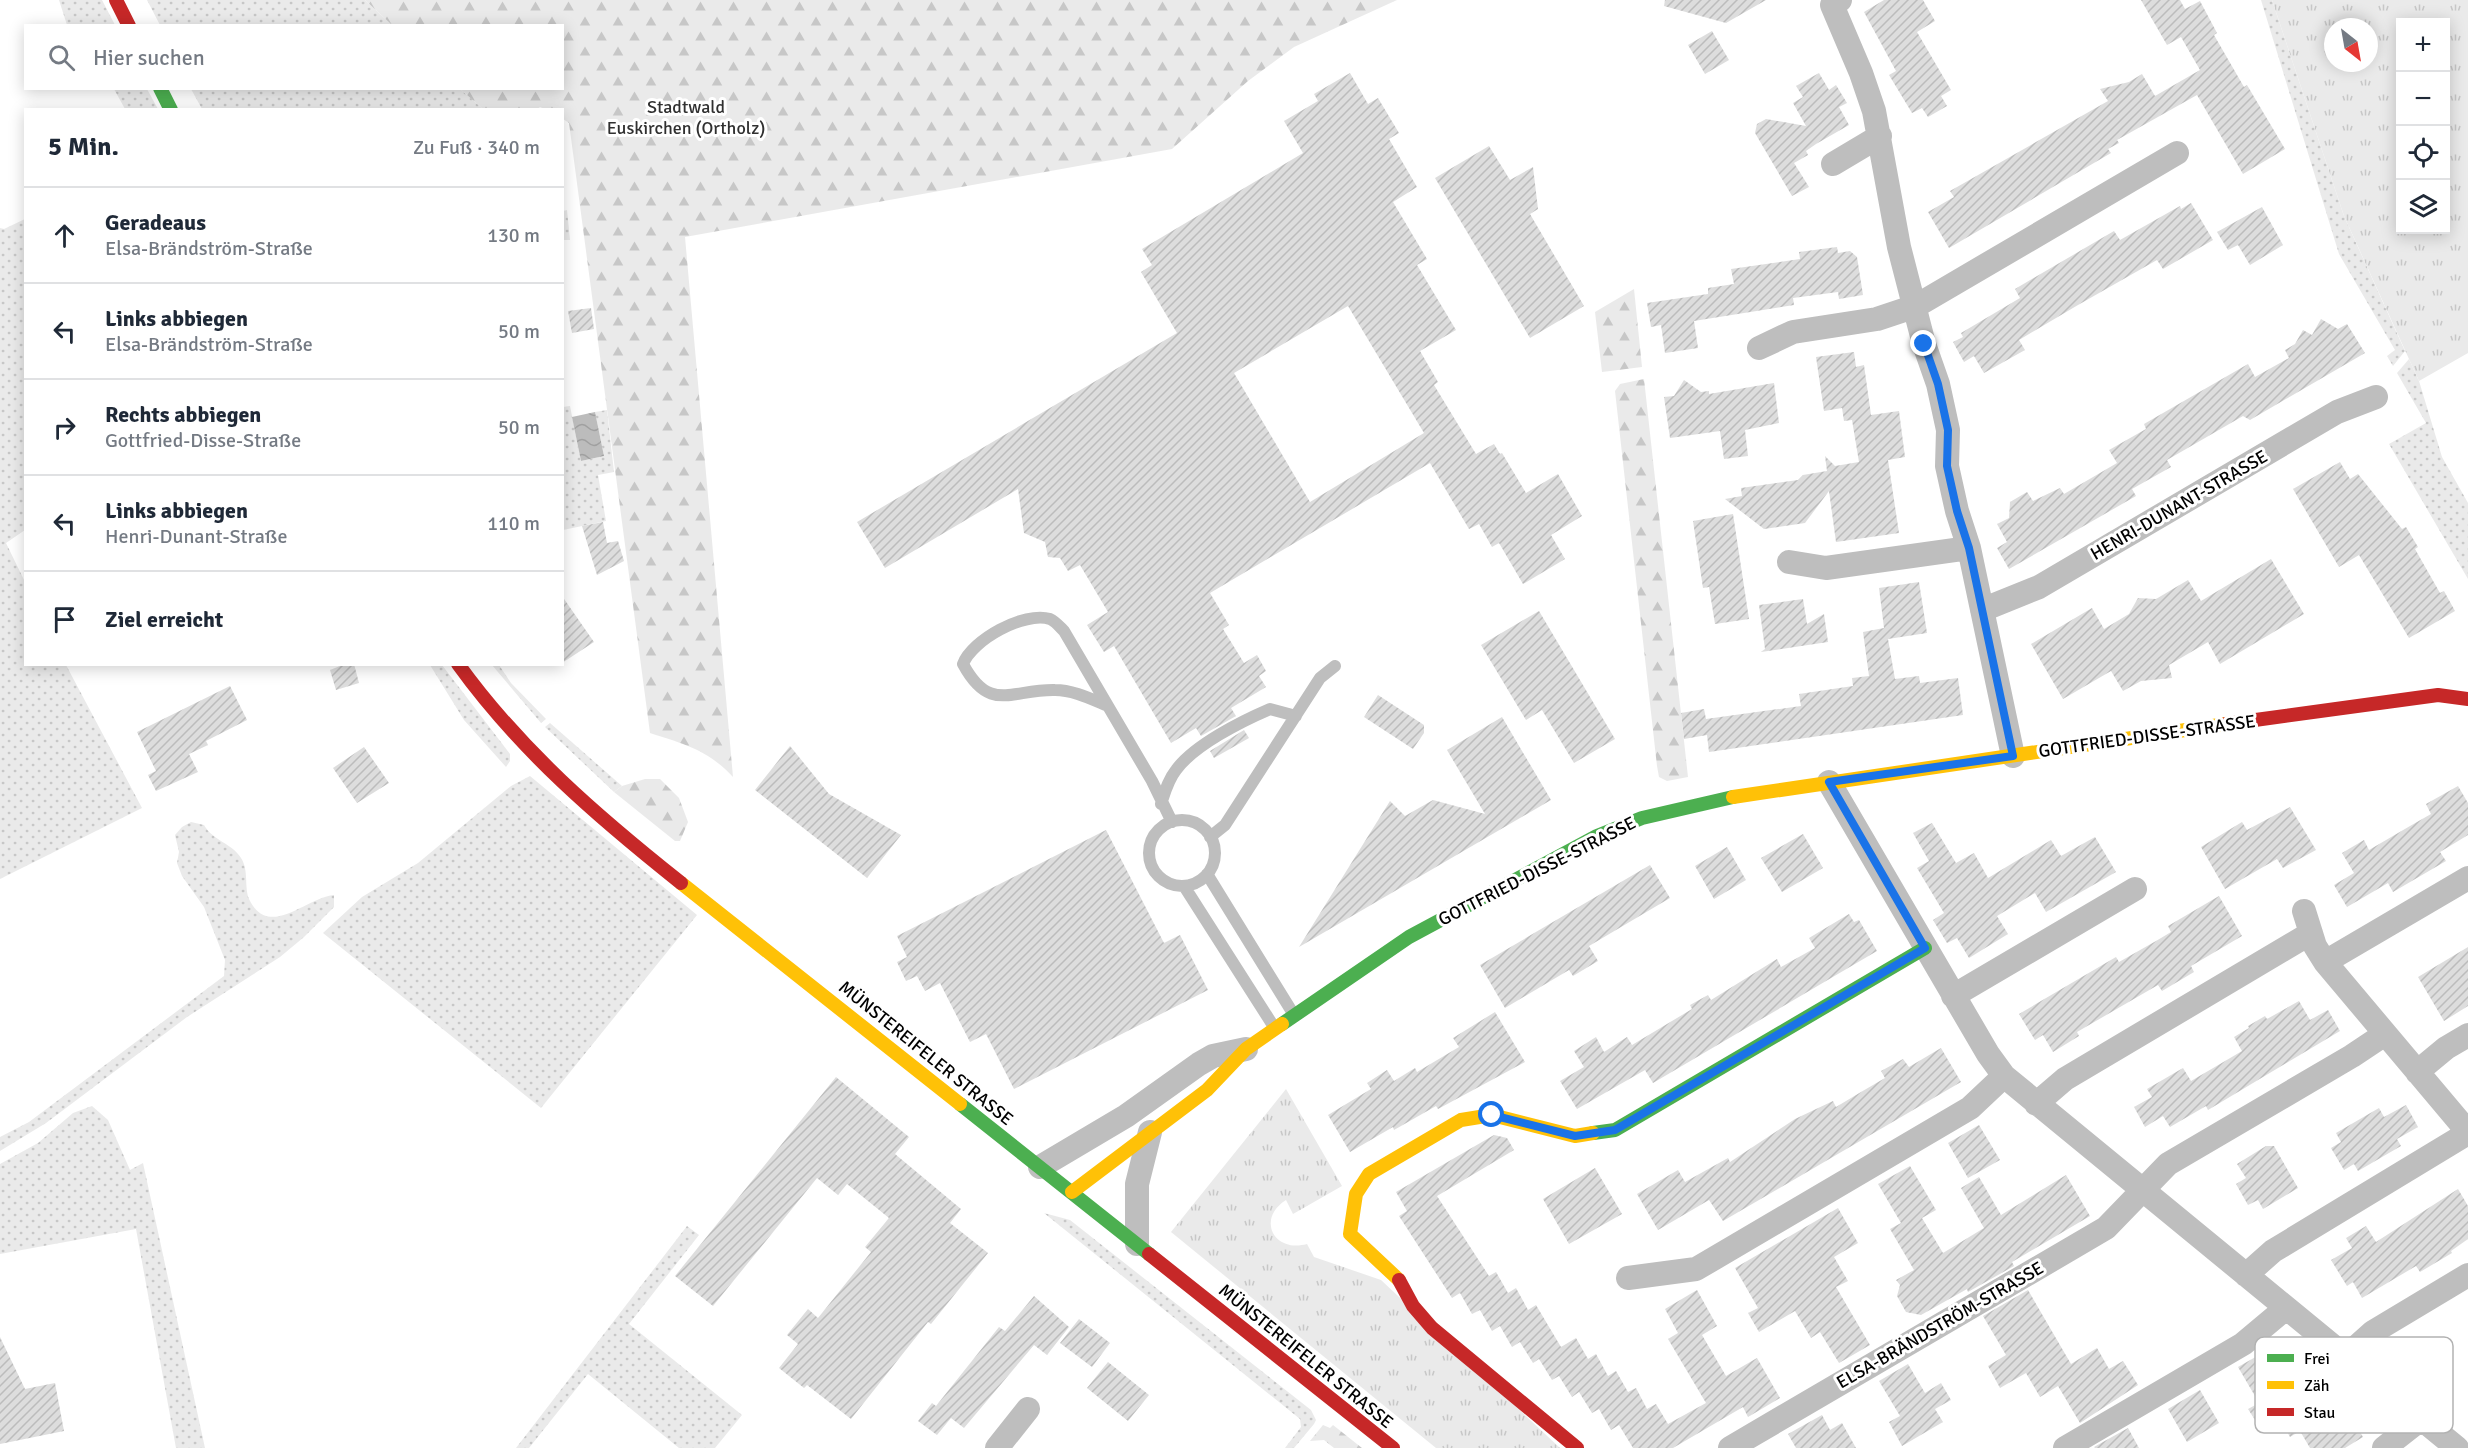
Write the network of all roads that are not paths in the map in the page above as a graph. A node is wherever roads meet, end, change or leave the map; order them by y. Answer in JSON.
{"nodes":[{"id":1,"x":116,"y":0,"type":"edge"},
{"id":2,"x":1840,"y":0,"type":"edge"},
{"id":3,"x":128,"y":24,"type":"edge"},
{"id":4,"x":161,"y":90,"type":"edge"},
{"id":5,"x":170,"y":108,"type":"edge"},
{"id":6,"x":1880,"y":136,"type":"junction"},
{"id":7,"x":2177,"y":153,"type":"dead end"},
{"id":8,"x":1833,"y":164,"type":"dead end"},
{"id":9,"x":1916,"y":306,"type":"junction"},
{"id":10,"x":1758,"y":348,"type":"dead end"},
{"id":11,"x":2376,"y":397,"type":"dead end"},
{"id":12,"x":1969,"y":548,"type":"junction"},
{"id":13,"x":1790,"y":562,"type":"dead end"},
{"id":14,"x":1982,"y":610,"type":"junction"},
{"id":15,"x":459,"y":666,"type":"edge"},
{"id":16,"x":1335,"y":666,"type":"dead end"},
{"id":17,"x":2468,"y":699,"type":"edge"},
{"id":18,"x":1108,"y":706,"type":"junction"},
{"id":19,"x":1296,"y":716,"type":"junction"},
{"id":20,"x":2013,"y":756,"type":"junction"},
{"id":21,"x":1829,"y":782,"type":"junction"},
{"id":22,"x":1161,"y":804,"type":"junction"},
{"id":23,"x":1172,"y":822,"type":"junction"},
{"id":24,"x":1210,"y":837,"type":"junction"},
{"id":25,"x":1207,"y":874,"type":"junction"},
{"id":26,"x":2468,"y":878,"type":"edge"},
{"id":27,"x":1184,"y":886,"type":"junction"},
{"id":28,"x":2135,"y":890,"type":"dead end"},
{"id":29,"x":1925,"y":948,"type":"junction"},
{"id":30,"x":2325,"y":962,"type":"junction"},
{"id":31,"x":1953,"y":996,"type":"junction"},
{"id":32,"x":1294,"y":1016,"type":"junction"},
{"id":33,"x":1276,"y":1029,"type":"junction"},
{"id":34,"x":2385,"y":1034,"type":"junction"},
{"id":35,"x":2468,"y":1035,"type":"edge"},
{"id":36,"x":1246,"y":1049,"type":"junction"},
{"id":37,"x":2417,"y":1071,"type":"junction"},
{"id":38,"x":2004,"y":1076,"type":"junction"},
{"id":39,"x":2037,"y":1104,"type":"junction"},
{"id":40,"x":1150,"y":1132,"type":"junction"},
{"id":41,"x":2468,"y":1133,"type":"edge"},
{"id":42,"x":1040,"y":1167,"type":"junction"},
{"id":43,"x":1071,"y":1191,"type":"junction"},
{"id":44,"x":2143,"y":1191,"type":"junction"},
{"id":45,"x":1137,"y":1244,"type":"junction"},
{"id":46,"x":2246,"y":1275,"type":"junction"},
{"id":47,"x":2468,"y":1275,"type":"edge"},
{"id":48,"x":1628,"y":1278,"type":"dead end"},
{"id":49,"x":2286,"y":1308,"type":"junction"},
{"id":50,"x":2322,"y":1337,"type":"edge"},
{"id":51,"x":2368,"y":1337,"type":"edge"},
{"id":52,"x":1028,"y":1409,"type":"dead end"},
{"id":53,"x":2403,"y":1433,"type":"edge"},
{"id":54,"x":2438,"y":1433,"type":"edge"},
{"id":55,"x":997,"y":1448,"type":"edge"},
{"id":56,"x":1393,"y":1448,"type":"edge"},
{"id":57,"x":1577,"y":1448,"type":"edge"},
{"id":58,"x":1730,"y":1448,"type":"edge"},
{"id":59,"x":2065,"y":1448,"type":"edge"},
{"id":60,"x":2384,"y":1448,"type":"edge"},
{"id":61,"x":2457,"y":1448,"type":"edge"}],
"edges":[{"from":1,"to":3,"type":"street"},
{"from":2,"to":6,"type":"street"},
{"from":4,"to":5,"type":"street"},
{"from":6,"to":8,"type":"street"},
{"from":6,"to":9,"type":"street"},
{"from":7,"to":9,"type":"street"},
{"from":9,"to":10,"type":"street"},
{"from":9,"to":12,"type":"street"},
{"from":11,"to":14,"type":"street","name":"HENRI-DUNANT-STRASSE"},
{"from":12,"to":13,"type":"street"},
{"from":12,"to":14,"type":"street"},
{"from":14,"to":20,"type":"street"},
{"from":15,"to":42,"type":"street","name":"MÜNSTEREIFELER STRASSE"},
{"from":16,"to":19,"type":"lane"},
{"from":17,"to":20,"type":"street","name":"GOTTFRIED-DISSE-STRASSE"},
{"from":18,"to":18,"type":"lane"},
{"from":18,"to":22,"type":"lane"},
{"from":19,"to":22,"type":"lane"},
{"from":19,"to":24,"type":"lane"},
{"from":20,"to":21,"type":"street","name":"GOTTFRIED-DISSE-STRASSE"},
{"from":21,"to":29,"type":"street"},
{"from":21,"to":32,"type":"street","name":"GOTTFRIED-DISSE-STRASSE"},
{"from":22,"to":23,"type":"lane"},
{"from":23,"to":24,"type":"lane"},
{"from":23,"to":27,"type":"lane"},
{"from":24,"to":25,"type":"lane"},
{"from":25,"to":27,"type":"lane"},
{"from":25,"to":32,"type":"lane"},
{"from":26,"to":30,"type":"street"},
{"from":27,"to":33,"type":"lane"},
{"from":28,"to":31,"type":"street"},
{"from":29,"to":31,"type":"street"},
{"from":29,"to":57,"type":"street"},
{"from":30,"to":34,"type":"street"},
{"from":30,"to":39,"type":"street"},
{"from":31,"to":38,"type":"street"},
{"from":32,"to":33,"type":"street","name":"GOTTFRIED-DISSE-STRASSE"},
{"from":33,"to":36,"type":"street","name":"GOTTFRIED-DISSE-STRASSE"},
{"from":34,"to":37,"type":"street"},
{"from":34,"to":44,"type":"street","name":"ELSA-BRÄNDSTRÖM-STRASSE"},
{"from":35,"to":37,"type":"street"},
{"from":36,"to":40,"type":"street","name":"GOTTFRIED-DISSE-STRASSE"},
{"from":36,"to":42,"type":"street","name":"GOTTFRIED-DISSE-STRASSE"},
{"from":37,"to":41,"type":"street"},
{"from":38,"to":39,"type":"street"},
{"from":38,"to":48,"type":"street"},
{"from":39,"to":44,"type":"street"},
{"from":40,"to":43,"type":"street","name":"GOTTFRIED-DISSE-STRASSE"},
{"from":40,"to":45,"type":"street"},
{"from":41,"to":46,"type":"street"},
{"from":42,"to":43,"type":"street","name":"MÜNSTEREIFELER STRASSE"},
{"from":43,"to":45,"type":"street","name":"MÜNSTEREIFELER STRASSE"},
{"from":44,"to":46,"type":"street"},
{"from":44,"to":58,"type":"street","name":"ELSA-BRÄNDSTRÖM-STRASSE"},
{"from":45,"to":56,"type":"street","name":"MÜNSTEREIFELER STRASSE"},
{"from":46,"to":49,"type":"street"},
{"from":47,"to":51,"type":"street"},
{"from":49,"to":50,"type":"street"},
{"from":49,"to":59,"type":"street"},
{"from":52,"to":55,"type":"street"},
{"from":53,"to":60,"type":"street"},
{"from":54,"to":61,"type":"street"}]}
